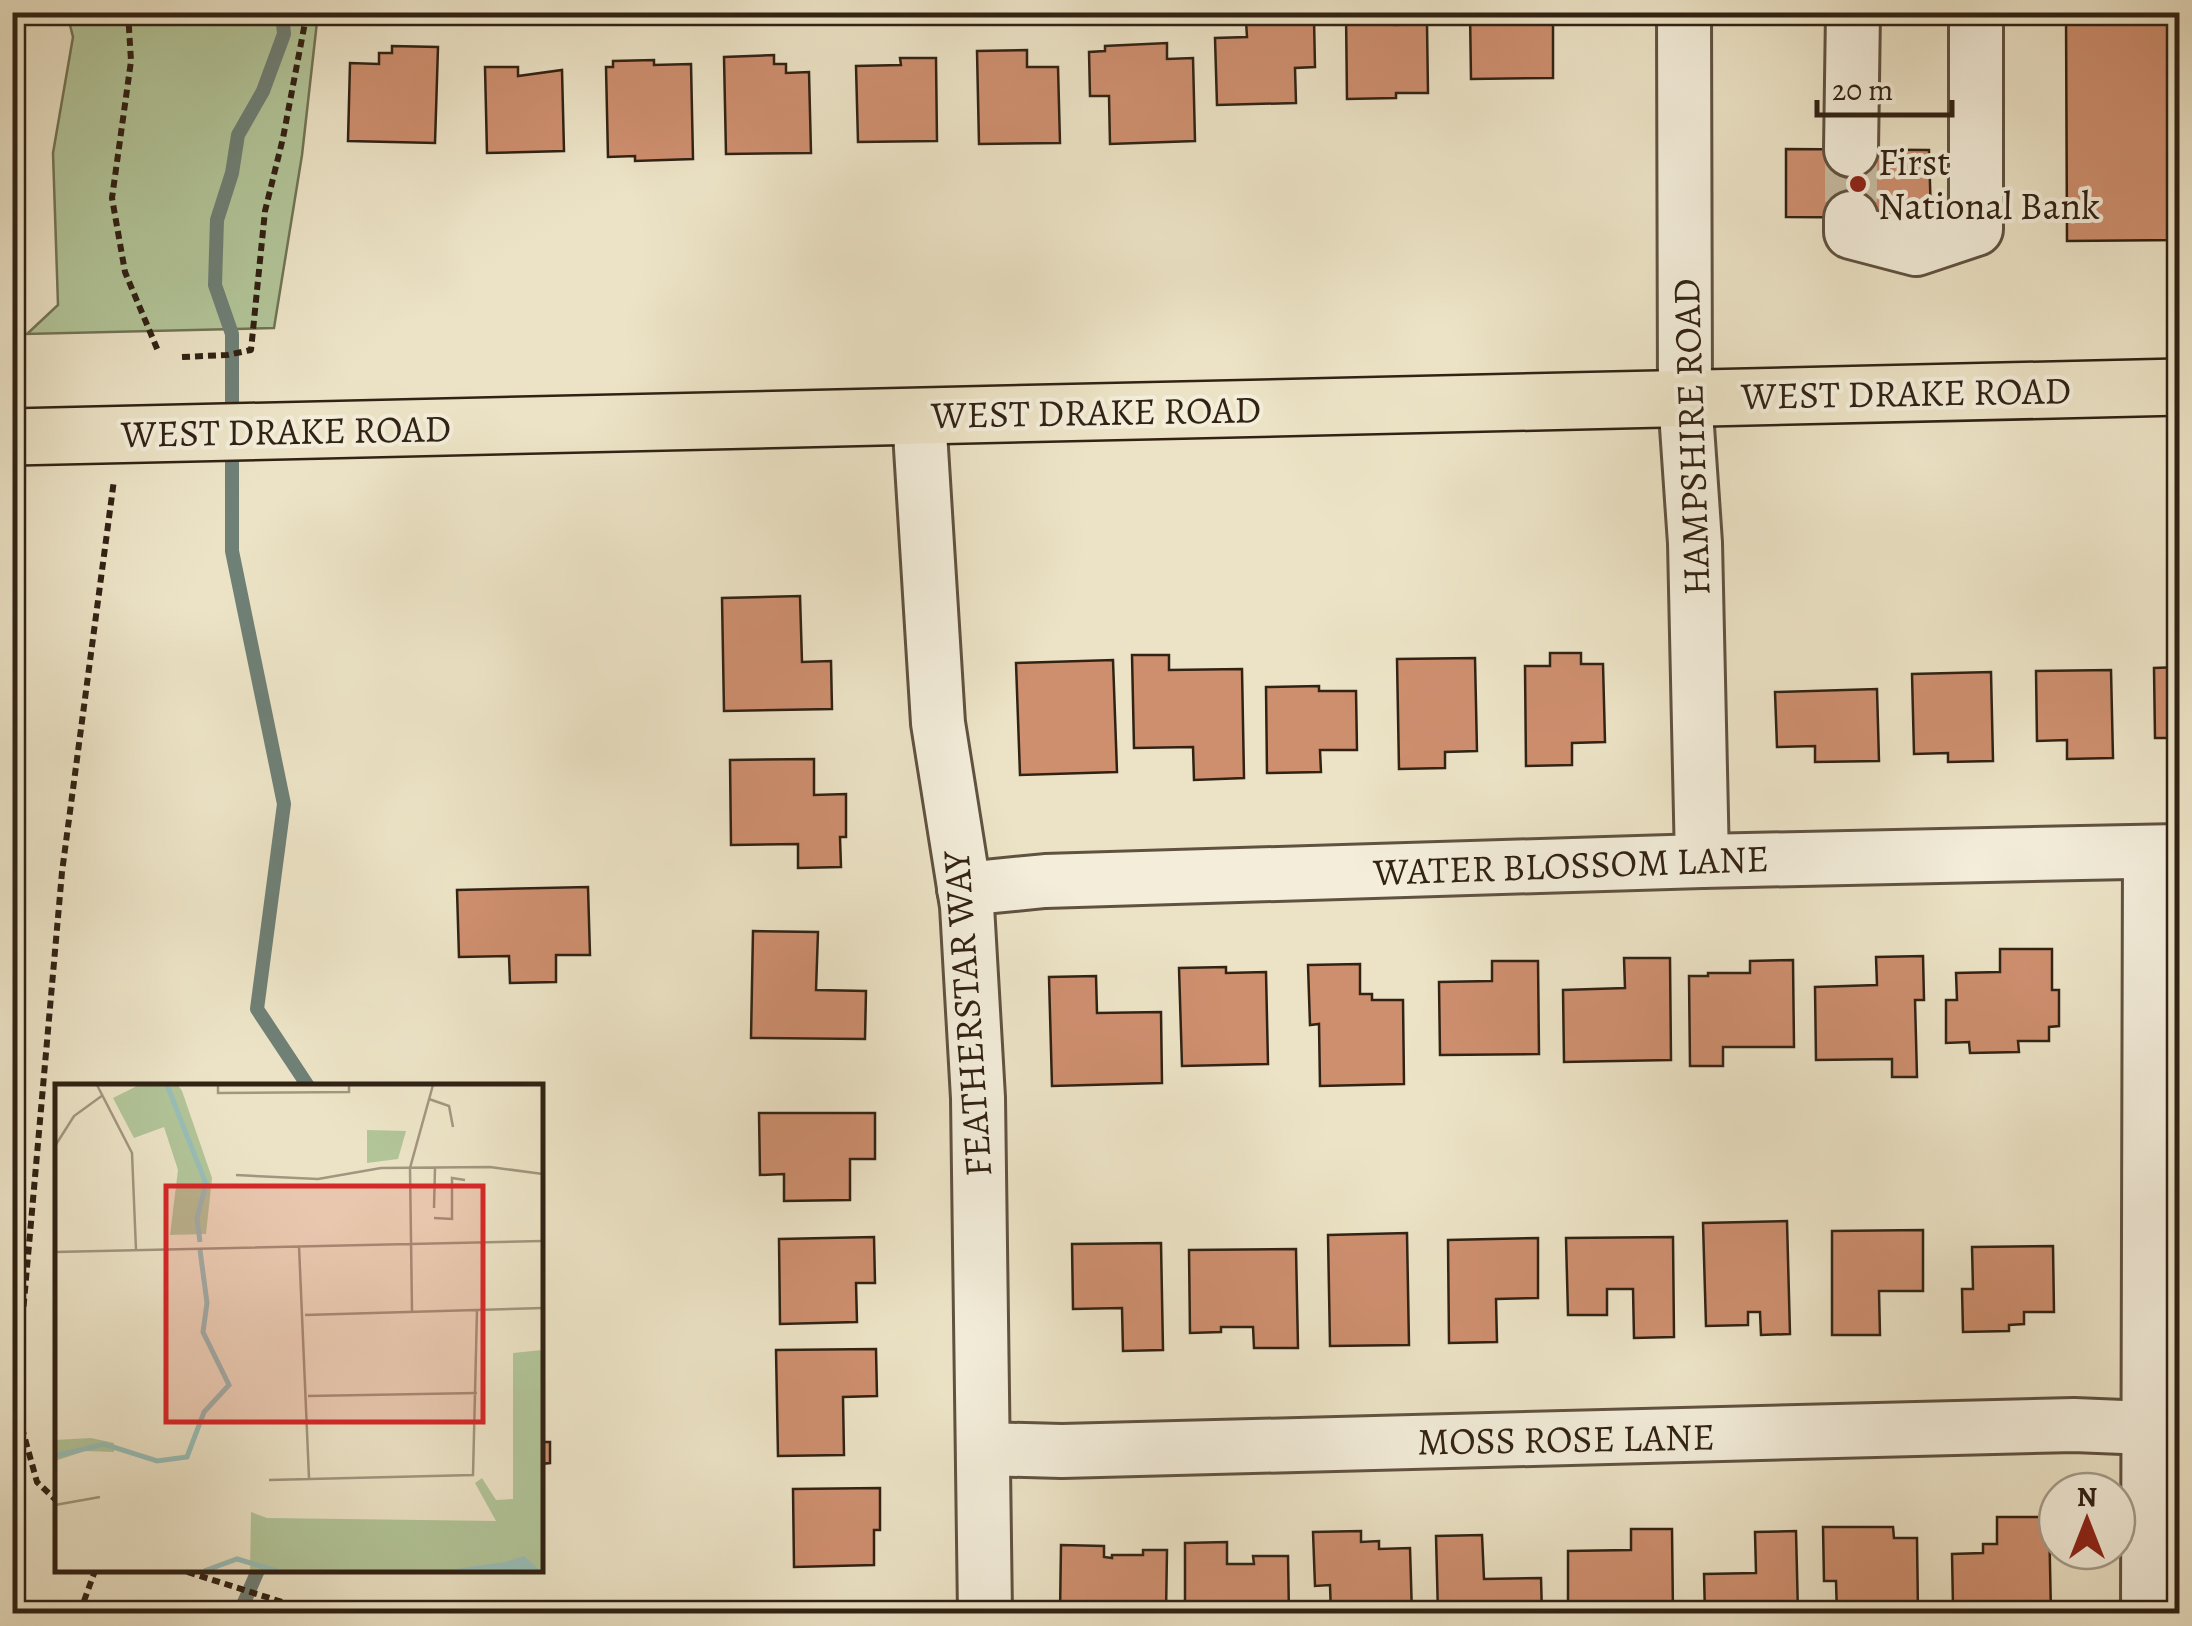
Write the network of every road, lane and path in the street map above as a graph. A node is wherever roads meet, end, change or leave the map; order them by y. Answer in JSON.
{"nodes":[{"id":1,"x":128,"y":12,"type":"edge"},
{"id":2,"x":307,"y":12,"type":"edge"},
{"id":3,"x":1684,"y":12,"type":"edge"},
{"id":4,"x":1853,"y":12,"type":"edge"},
{"id":5,"x":1976,"y":12,"type":"edge"},
{"id":6,"x":1850,"y":150,"type":"tunnel mouth"},
{"id":7,"x":1850,"y":218,"type":"dead end"},
{"id":8,"x":158,"y":351,"type":"dead end"},
{"id":9,"x":182,"y":357,"type":"dead end"},
{"id":10,"x":2180,"y":388,"type":"edge"},
{"id":11,"x":1685,"y":398,"type":"junction"},
{"id":12,"x":918,"y":416,"type":"junction"},
{"id":13,"x":146,"y":434,"type":"junction"},
{"id":14,"x":12,"y":437,"type":"edge"},
{"id":15,"x":2165,"y":852,"type":"edge"},
{"id":16,"x":1702,"y":861,"type":"junction"},
{"id":17,"x":964,"y":889,"type":"junction"},
{"id":18,"x":14,"y":1406,"type":"edge"},
{"id":19,"x":2148,"y":1428,"type":"junction"},
{"id":20,"x":983,"y":1448,"type":"junction"},
{"id":21,"x":55,"y":1499,"type":"edge"},
{"id":22,"x":95,"y":1571,"type":"edge"},
{"id":23,"x":185,"y":1571,"type":"edge"},
{"id":24,"x":83,"y":1614,"type":"edge"},
{"id":25,"x":304,"y":1614,"type":"edge"},
{"id":26,"x":985,"y":1614,"type":"edge"},
{"id":27,"x":2148,"y":1614,"type":"edge"}],
"edges":[{"from":1,"to":8,"type":"path"},
{"from":2,"to":9,"type":"path"},
{"from":3,"to":11,"type":"street","name":"HAMPSHIRE ROAD"},
{"from":4,"to":6,"type":"street"},
{"from":5,"to":7,"type":"street"},
{"from":10,"to":11,"type":"main road","name":"WEST DRAKE ROAD"},
{"from":11,"to":12,"type":"main road","name":"WEST DRAKE ROAD"},
{"from":11,"to":16,"type":"street","name":"HAMPSHIRE ROAD"},
{"from":12,"to":13,"type":"main road","name":"WEST DRAKE ROAD"},
{"from":12,"to":17,"type":"street","name":"FEATHERSTAR WAY"},
{"from":13,"to":14,"type":"main road","name":"WEST DRAKE ROAD"},
{"from":13,"to":18,"type":"path"},
{"from":15,"to":16,"type":"street","name":"WATER BLOSSOM LANE"},
{"from":15,"to":19,"type":"street"},
{"from":16,"to":17,"type":"street","name":"WATER BLOSSOM LANE"},
{"from":17,"to":20,"type":"street","name":"FEATHERSTAR WAY"},
{"from":18,"to":21,"type":"path"},
{"from":19,"to":20,"type":"street","name":"MOSS ROSE LANE"},
{"from":19,"to":27,"type":"street"},
{"from":20,"to":26,"type":"street","name":"FEATHERSTAR WAY"},
{"from":22,"to":24,"type":"path"},
{"from":23,"to":25,"type":"path"}]}
